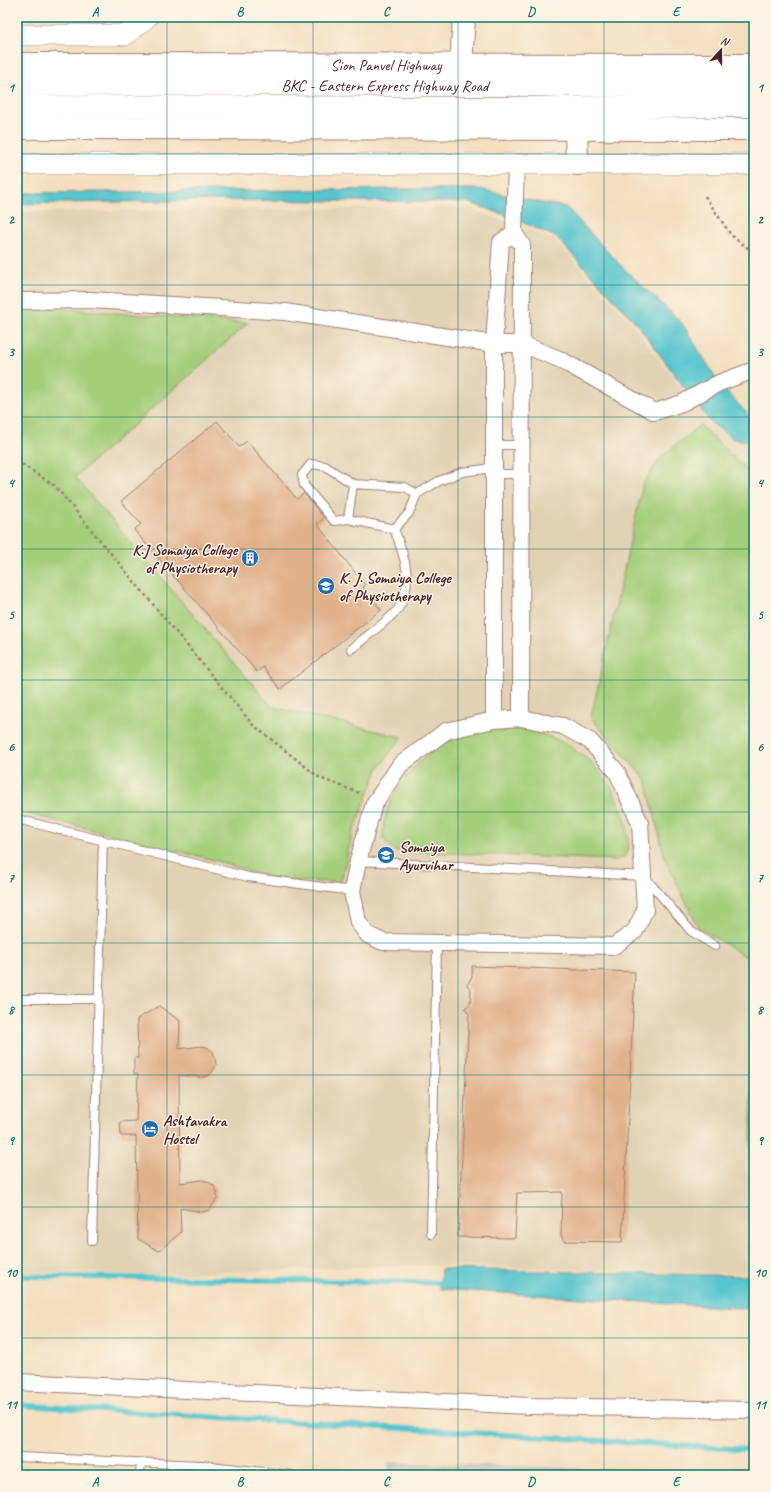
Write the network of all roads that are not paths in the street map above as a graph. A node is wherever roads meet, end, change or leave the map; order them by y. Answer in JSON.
{"nodes":[{"id":1,"x":146,"y":17,"type":"edge"},
{"id":2,"x":464,"y":17,"type":"edge"},
{"id":3,"x":17,"y":35,"type":"edge"},
{"id":4,"x":17,"y":64,"type":"edge"},
{"id":5,"x":461,"y":64,"type":"junction"},
{"id":6,"x":754,"y":65,"type":"edge"},
{"id":7,"x":17,"y":83,"type":"edge"},
{"id":8,"x":754,"y":86,"type":"edge"},
{"id":9,"x":17,"y":106,"type":"edge"},
{"id":10,"x":754,"y":106,"type":"edge"},
{"id":11,"x":17,"y":128,"type":"edge"},
{"id":12,"x":576,"y":129,"type":"junction"},
{"id":13,"x":754,"y":129,"type":"edge"},
{"id":14,"x":516,"y":163,"type":"junction"},
{"id":15,"x":17,"y":164,"type":"edge"},
{"id":16,"x":577,"y":164,"type":"junction"},
{"id":17,"x":754,"y":164,"type":"edge"},
{"id":18,"x":514,"y":229,"type":"junction"},
{"id":19,"x":17,"y":301,"type":"edge"},
{"id":20,"x":494,"y":344,"type":"junction"},
{"id":21,"x":522,"y":344,"type":"junction"},
{"id":22,"x":754,"y":370,"type":"edge"},
{"id":23,"x":494,"y":445,"type":"junction"},
{"id":24,"x":521,"y":445,"type":"junction"},
{"id":25,"x":494,"y":469,"type":"junction"},
{"id":26,"x":521,"y":474,"type":"junction"},
{"id":27,"x":353,"y":484,"type":"junction"},
{"id":28,"x":416,"y":494,"type":"junction"},
{"id":29,"x":348,"y":519,"type":"junction"},
{"id":30,"x":394,"y":529,"type":"junction"},
{"id":31,"x":351,"y":649,"type":"dead end"},
{"id":32,"x":521,"y":718,"type":"junction"},
{"id":33,"x":494,"y":720,"type":"junction"},
{"id":34,"x":17,"y":819,"type":"edge"},
{"id":35,"x":103,"y":840,"type":"junction"},
{"id":36,"x":358,"y":861,"type":"junction"},
{"id":37,"x":644,"y":876,"type":"junction"},
{"id":38,"x":352,"y":891,"type":"junction"},
{"id":39,"x":437,"y":943,"type":"junction"},
{"id":40,"x":715,"y":946,"type":"dead end"},
{"id":41,"x":17,"y":999,"type":"edge"},
{"id":42,"x":98,"y":999,"type":"junction"},
{"id":43,"x":431,"y":1234,"type":"dead end"},
{"id":44,"x":92,"y":1241,"type":"dead end"},
{"id":45,"x":17,"y":1382,"type":"edge"},
{"id":46,"x":754,"y":1410,"type":"edge"},
{"id":47,"x":17,"y":1457,"type":"edge"},
{"id":48,"x":141,"y":1462,"type":"junction"},
{"id":49,"x":201,"y":1465,"type":"junction"},
{"id":50,"x":140,"y":1475,"type":"edge"},
{"id":51,"x":200,"y":1475,"type":"edge"},
{"id":52,"x":292,"y":1475,"type":"edge"}],
"edges":[{"from":1,"to":3,"type":"street"},
{"from":2,"to":5,"type":"main road"},
{"from":4,"to":5,"type":"main road","name":"Sion Panvel Highway"},
{"from":5,"to":6,"type":"main road","name":"Sion Panvel Highway"},
{"from":7,"to":8,"type":"main road","name":"BKC - Eastern Express Highway Road"},
{"from":9,"to":10,"type":"main road","name":"BKC - Eastern Express Highway Road"},
{"from":11,"to":12,"type":"main road"},
{"from":12,"to":13,"type":"main road"},
{"from":12,"to":16,"type":"main road"},
{"from":14,"to":15,"type":"street"},
{"from":14,"to":16,"type":"street"},
{"from":14,"to":18,"type":"street"},
{"from":16,"to":17,"type":"street"},
{"from":18,"to":20,"type":"street"},
{"from":18,"to":21,"type":"street"},
{"from":19,"to":20,"type":"street"},
{"from":20,"to":21,"type":"street"},
{"from":20,"to":23,"type":"street"},
{"from":21,"to":22,"type":"street"},
{"from":21,"to":24,"type":"street"},
{"from":23,"to":24,"type":"lane"},
{"from":23,"to":25,"type":"street"},
{"from":24,"to":26,"type":"street"},
{"from":25,"to":26,"type":"lane"},
{"from":25,"to":28,"type":"lane"},
{"from":25,"to":33,"type":"street"},
{"from":26,"to":32,"type":"street"},
{"from":27,"to":28,"type":"lane"},
{"from":27,"to":29,"type":"lane"},
{"from":27,"to":29,"type":"lane"},
{"from":28,"to":30,"type":"lane"},
{"from":29,"to":30,"type":"lane"},
{"from":30,"to":31,"type":"lane"},
{"from":32,"to":33,"type":"street"},
{"from":32,"to":37,"type":"street"},
{"from":33,"to":36,"type":"street"},
{"from":34,"to":35,"type":"lane"},
{"from":35,"to":38,"type":"lane"},
{"from":35,"to":42,"type":"lane"},
{"from":36,"to":37,"type":"lane"},
{"from":36,"to":38,"type":"street"},
{"from":37,"to":39,"type":"street"},
{"from":37,"to":40,"type":"lane"},
{"from":38,"to":39,"type":"street"},
{"from":39,"to":43,"type":"lane"},
{"from":41,"to":42,"type":"lane"},
{"from":42,"to":44,"type":"lane"},
{"from":45,"to":46,"type":"street"},
{"from":47,"to":48,"type":"lane"},
{"from":48,"to":49,"type":"lane"},
{"from":48,"to":50,"type":"lane"},
{"from":49,"to":51,"type":"lane"},
{"from":49,"to":52,"type":"lane"}]}
